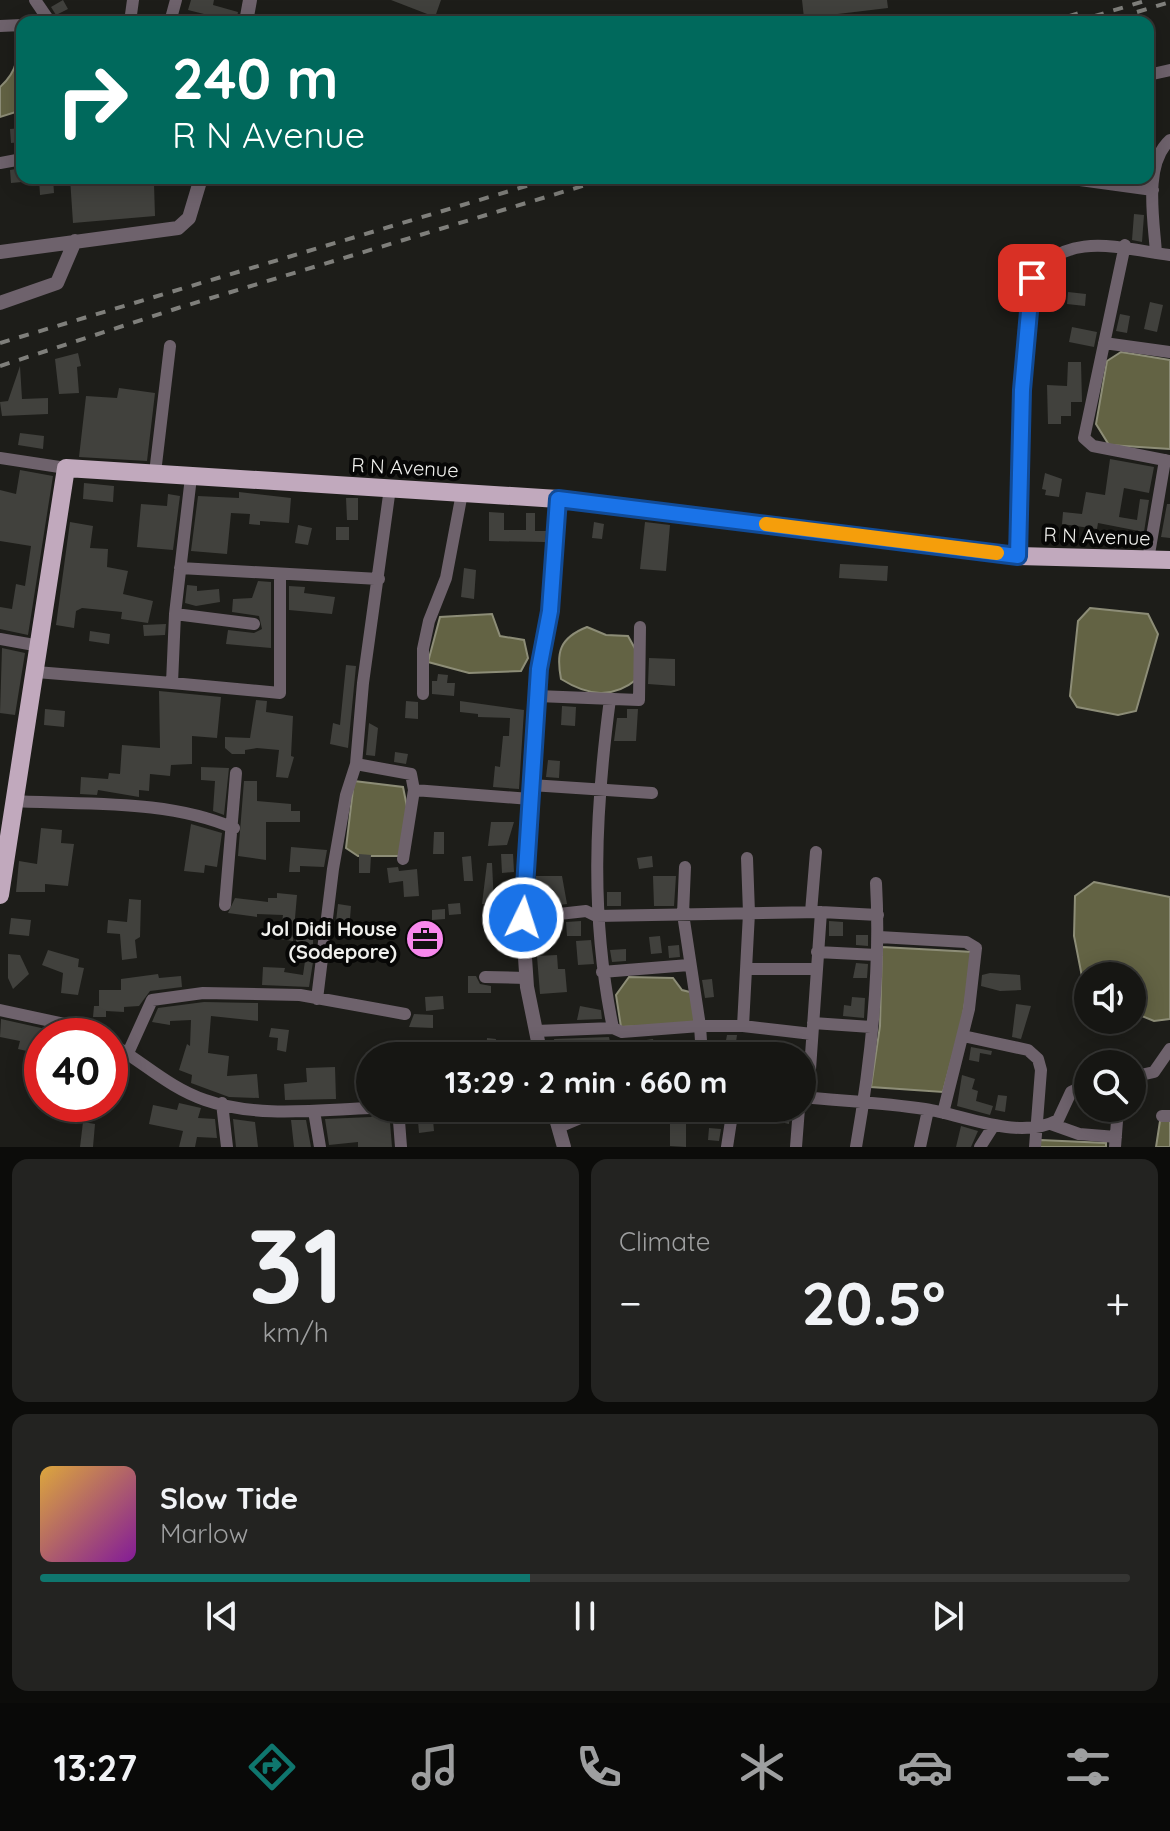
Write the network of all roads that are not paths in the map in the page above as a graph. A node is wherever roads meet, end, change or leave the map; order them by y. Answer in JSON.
{"nodes":[{"id":1,"x":1170,"y":140,"type":"edge"},
{"id":2,"x":199,"y":184,"type":"edge"},
{"id":3,"x":1109,"y":184,"type":"edge"},
{"id":4,"x":1153,"y":190,"type":"junction"},
{"id":5,"x":75,"y":241,"type":"junction"},
{"id":6,"x":1125,"y":245,"type":"junction"},
{"id":7,"x":0,"y":252,"type":"edge"},
{"id":8,"x":1156,"y":253,"type":"junction"},
{"id":9,"x":1170,"y":255,"type":"edge"},
{"id":10,"x":0,"y":303,"type":"edge"},
{"id":11,"x":1104,"y":343,"type":"junction"},
{"id":12,"x":170,"y":346,"type":"dead end"},
{"id":13,"x":1170,"y":352,"type":"edge"},
{"id":14,"x":0,"y":458,"type":"edge"},
{"id":15,"x":1167,"y":461,"type":"edge"},
{"id":16,"x":66,"y":468,"type":"junction"},
{"id":17,"x":155,"y":473,"type":"junction"},
{"id":18,"x":191,"y":477,"type":"junction"},
{"id":19,"x":390,"y":488,"type":"junction"},
{"id":20,"x":462,"y":493,"type":"junction"},
{"id":21,"x":558,"y":499,"type":"junction"},
{"id":22,"x":1018,"y":556,"type":"junction"},
{"id":23,"x":1148,"y":560,"type":"junction"},
{"id":24,"x":1170,"y":560,"type":"edge"},
{"id":25,"x":180,"y":568,"type":"junction"},
{"id":26,"x":280,"y":574,"type":"junction"},
{"id":27,"x":379,"y":579,"type":"junction"},
{"id":28,"x":175,"y":614,"type":"junction"},
{"id":29,"x":254,"y":624,"type":"dead end"},
{"id":30,"x":640,"y":627,"type":"dead end"},
{"id":31,"x":0,"y":639,"type":"edge"},
{"id":32,"x":40,"y":646,"type":"junction"},
{"id":33,"x":36,"y":672,"type":"junction"},
{"id":34,"x":172,"y":683,"type":"junction"},
{"id":35,"x":423,"y":694,"type":"dead end"},
{"id":36,"x":537,"y":696,"type":"junction"},
{"id":37,"x":610,"y":699,"type":"junction"},
{"id":38,"x":356,"y":764,"type":"junction"},
{"id":39,"x":236,"y":773,"type":"dead end"},
{"id":40,"x":598,"y":788,"type":"junction"},
{"id":41,"x":414,"y":790,"type":"junction"},
{"id":42,"x":531,"y":792,"type":"junction"},
{"id":43,"x":10,"y":793,"type":"edge"},
{"id":44,"x":652,"y":793,"type":"dead end"},
{"id":45,"x":234,"y":828,"type":"junction"},
{"id":46,"x":4,"y":844,"type":"edge"},
{"id":47,"x":816,"y":852,"type":"dead end"},
{"id":48,"x":747,"y":858,"type":"dead end"},
{"id":49,"x":403,"y":859,"type":"dead end"},
{"id":50,"x":685,"y":867,"type":"dead end"},
{"id":51,"x":876,"y":883,"type":"dead end"},
{"id":52,"x":0,"y":894,"type":"edge"},
{"id":53,"x":225,"y":905,"type":"dead end"},
{"id":54,"x":816,"y":912,"type":"junction"},
{"id":55,"x":749,"y":913,"type":"junction"},
{"id":56,"x":683,"y":914,"type":"junction"},
{"id":57,"x":878,"y":915,"type":"junction"},
{"id":58,"x":596,"y":916,"type":"junction"},
{"id":59,"x":523,"y":918,"type":"junction"},
{"id":60,"x":879,"y":937,"type":"junction"},
{"id":61,"x":817,"y":952,"type":"junction"},
{"id":62,"x":877,"y":955,"type":"junction"},
{"id":63,"x":689,"y":965,"type":"junction"},
{"id":64,"x":746,"y":969,"type":"junction"},
{"id":65,"x":815,"y":969,"type":"junction"},
{"id":66,"x":602,"y":972,"type":"junction"},
{"id":67,"x":485,"y":977,"type":"dead end"},
{"id":68,"x":526,"y":978,"type":"junction"},
{"id":69,"x":317,"y":999,"type":"junction"},
{"id":70,"x":0,"y":1010,"type":"edge"},
{"id":71,"x":405,"y":1014,"type":"dead end"},
{"id":72,"x":37,"y":1018,"type":"edge"},
{"id":73,"x":700,"y":1026,"type":"junction"},
{"id":74,"x":743,"y":1026,"type":"junction"},
{"id":75,"x":871,"y":1027,"type":"junction"},
{"id":76,"x":613,"y":1028,"type":"junction"},
{"id":77,"x":812,"y":1029,"type":"junction"},
{"id":78,"x":536,"y":1031,"type":"junction"},
{"id":79,"x":963,"y":1036,"type":"junction"},
{"id":80,"x":538,"y":1042,"type":"edge"},
{"id":81,"x":701,"y":1042,"type":"edge"},
{"id":82,"x":810,"y":1042,"type":"edge"},
{"id":83,"x":1170,"y":1049,"type":"edge"},
{"id":84,"x":128,"y":1053,"type":"joint"},
{"id":85,"x":1146,"y":1074,"type":"edge"},
{"id":86,"x":1074,"y":1091,"type":"edge"},
{"id":87,"x":816,"y":1101,"type":"edge"},
{"id":88,"x":864,"y":1102,"type":"junction"},
{"id":89,"x":222,"y":1103,"type":"junction"},
{"id":90,"x":356,"y":1109,"type":"edge"},
{"id":91,"x":928,"y":1110,"type":"junction"},
{"id":92,"x":314,"y":1111,"type":"junction"},
{"id":93,"x":943,"y":1113,"type":"junction"},
{"id":94,"x":399,"y":1122,"type":"edge"},
{"id":95,"x":557,"y":1122,"type":"edge"},
{"id":96,"x":571,"y":1122,"type":"edge"},
{"id":97,"x":731,"y":1122,"type":"edge"},
{"id":98,"x":800,"y":1122,"type":"edge"},
{"id":99,"x":1117,"y":1122,"type":"edge"},
{"id":100,"x":1051,"y":1124,"type":"junction"},
{"id":101,"x":994,"y":1125,"type":"junction"},
{"id":102,"x":559,"y":1127,"type":"junction"},
{"id":103,"x":1035,"y":1127,"type":"junction"},
{"id":104,"x":1116,"y":1142,"type":"edge"},
{"id":105,"x":227,"y":1147,"type":"edge"},
{"id":106,"x":320,"y":1147,"type":"edge"},
{"id":107,"x":401,"y":1147,"type":"edge"},
{"id":108,"x":564,"y":1147,"type":"edge"},
{"id":109,"x":727,"y":1147,"type":"edge"},
{"id":110,"x":796,"y":1147,"type":"edge"},
{"id":111,"x":856,"y":1147,"type":"edge"},
{"id":112,"x":920,"y":1147,"type":"edge"},
{"id":113,"x":980,"y":1147,"type":"edge"},
{"id":114,"x":1035,"y":1147,"type":"edge"}],
"edges":[{"from":1,"to":4,"type":"street"},
{"from":2,"to":5,"type":"street"},
{"from":3,"to":4,"type":"street"},
{"from":4,"to":8,"type":"street"},
{"from":5,"to":7,"type":"street"},
{"from":5,"to":10,"type":"street"},
{"from":6,"to":8,"type":"street"},
{"from":6,"to":11,"type":"street"},
{"from":6,"to":22,"type":"street"},
{"from":8,"to":9,"type":"street"},
{"from":11,"to":13,"type":"street"},
{"from":11,"to":15,"type":"street"},
{"from":12,"to":17,"type":"street"},
{"from":14,"to":16,"type":"street"},
{"from":15,"to":23,"type":"street"},
{"from":16,"to":17,"type":"main road","name":"R N Avenue"},
{"from":16,"to":32,"type":"main road"},
{"from":17,"to":18,"type":"main road","name":"R N Avenue"},
{"from":18,"to":19,"type":"main road","name":"R N Avenue"},
{"from":18,"to":25,"type":"street"},
{"from":19,"to":20,"type":"main road","name":"R N Avenue"},
{"from":19,"to":27,"type":"street"},
{"from":20,"to":21,"type":"main road","name":"R N Avenue"},
{"from":20,"to":35,"type":"street"},
{"from":21,"to":22,"type":"main road","name":"R N Avenue"},
{"from":21,"to":36,"type":"street"},
{"from":22,"to":23,"type":"main road","name":"R N Avenue"},
{"from":23,"to":24,"type":"main road","name":"R N Avenue"},
{"from":25,"to":26,"type":"street"},
{"from":25,"to":28,"type":"street"},
{"from":26,"to":27,"type":"street"},
{"from":26,"to":34,"type":"street"},
{"from":27,"to":38,"type":"street"},
{"from":28,"to":29,"type":"street"},
{"from":28,"to":34,"type":"street"},
{"from":30,"to":37,"type":"street"},
{"from":31,"to":32,"type":"street"},
{"from":32,"to":33,"type":"main road"},
{"from":33,"to":34,"type":"street"},
{"from":33,"to":43,"type":"main road"},
{"from":36,"to":37,"type":"street"},
{"from":36,"to":42,"type":"street"},
{"from":37,"to":40,"type":"street"},
{"from":38,"to":41,"type":"street"},
{"from":38,"to":69,"type":"street"},
{"from":39,"to":45,"type":"street"},
{"from":40,"to":42,"type":"street"},
{"from":40,"to":44,"type":"street"},
{"from":40,"to":58,"type":"street"},
{"from":41,"to":42,"type":"street"},
{"from":41,"to":49,"type":"street"},
{"from":42,"to":59,"type":"street"},
{"from":43,"to":45,"type":"street"},
{"from":43,"to":46,"type":"main road"},
{"from":45,"to":53,"type":"street"},
{"from":46,"to":52,"type":"main road"},
{"from":47,"to":54,"type":"street"},
{"from":48,"to":55,"type":"street"},
{"from":50,"to":56,"type":"street"},
{"from":51,"to":57,"type":"street"},
{"from":54,"to":55,"type":"street"},
{"from":54,"to":57,"type":"street"},
{"from":54,"to":61,"type":"street"},
{"from":55,"to":56,"type":"street"},
{"from":55,"to":64,"type":"street"},
{"from":56,"to":58,"type":"street"},
{"from":56,"to":63,"type":"street"},
{"from":57,"to":60,"type":"street"},
{"from":58,"to":59,"type":"street"},
{"from":58,"to":66,"type":"street"},
{"from":59,"to":68,"type":"street"},
{"from":60,"to":62,"type":"street"},
{"from":60,"to":79,"type":"street"},
{"from":61,"to":62,"type":"street"},
{"from":61,"to":65,"type":"street"},
{"from":62,"to":75,"type":"street"},
{"from":63,"to":66,"type":"street"},
{"from":63,"to":73,"type":"street"},
{"from":64,"to":65,"type":"street"},
{"from":64,"to":74,"type":"street"},
{"from":65,"to":77,"type":"street"},
{"from":66,"to":76,"type":"street"},
{"from":67,"to":68,"type":"street"},
{"from":68,"to":78,"type":"street"},
{"from":69,"to":71,"type":"street"},
{"from":69,"to":84,"type":"street"},
{"from":70,"to":72,"type":"street"},
{"from":73,"to":74,"type":"street"},
{"from":73,"to":76,"type":"street"},
{"from":73,"to":81,"type":"street"},
{"from":74,"to":77,"type":"street"},
{"from":75,"to":77,"type":"street"},
{"from":75,"to":88,"type":"street"},
{"from":76,"to":78,"type":"street"},
{"from":77,"to":82,"type":"street"},
{"from":78,"to":80,"type":"street"},
{"from":79,"to":93,"type":"street"},
{"from":79,"to":103,"type":"street"},
{"from":83,"to":85,"type":"street"},
{"from":84,"to":89,"type":"street"},
{"from":86,"to":100,"type":"street"},
{"from":87,"to":88,"type":"street"},
{"from":88,"to":91,"type":"street"},
{"from":88,"to":111,"type":"street"},
{"from":89,"to":92,"type":"street"},
{"from":89,"to":105,"type":"street"},
{"from":90,"to":92,"type":"street"},
{"from":91,"to":93,"type":"street"},
{"from":91,"to":112,"type":"street"},
{"from":92,"to":106,"type":"street"},
{"from":93,"to":101,"type":"street"},
{"from":94,"to":107,"type":"street"},
{"from":95,"to":102,"type":"street"},
{"from":96,"to":102,"type":"street"},
{"from":97,"to":109,"type":"street"},
{"from":98,"to":110,"type":"street"},
{"from":99,"to":104,"type":"street"},
{"from":100,"to":103,"type":"street"},
{"from":100,"to":104,"type":"street"},
{"from":101,"to":103,"type":"street"},
{"from":101,"to":113,"type":"street"},
{"from":102,"to":108,"type":"street"},
{"from":103,"to":114,"type":"street"}]}
